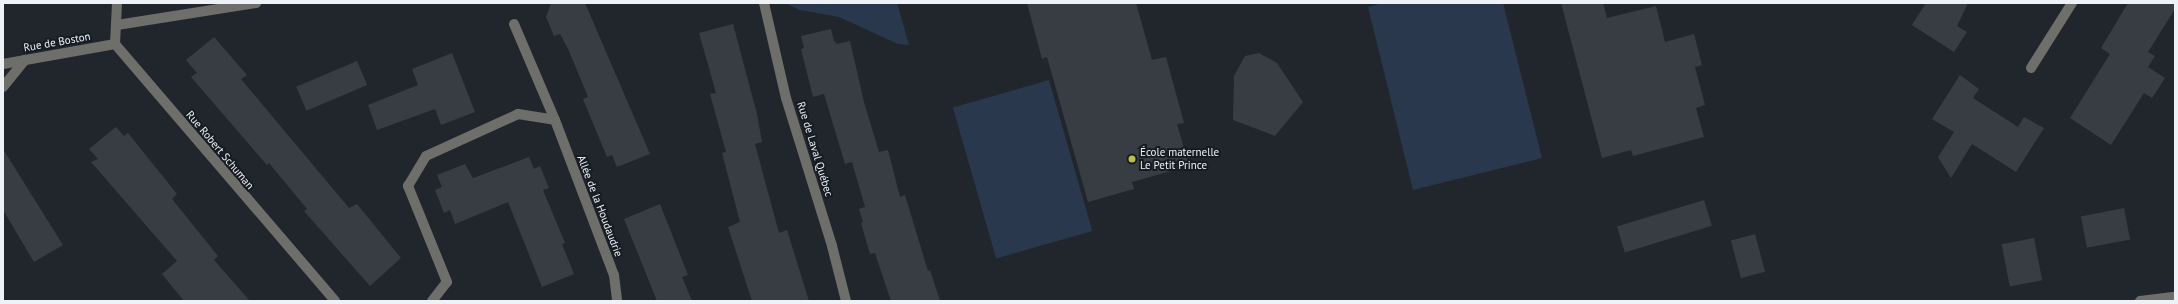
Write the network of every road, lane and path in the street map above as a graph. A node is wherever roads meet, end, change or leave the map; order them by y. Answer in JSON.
{"nodes":[{"id":1,"x":117,"y":3,"type":"edge"},
{"id":2,"x":256,"y":3,"type":"edge"},
{"id":3,"x":764,"y":3,"type":"edge"},
{"id":4,"x":2072,"y":3,"type":"edge"},
{"id":5,"x":514,"y":24,"type":"dead end"},
{"id":6,"x":117,"y":25,"type":"junction"},
{"id":7,"x":115,"y":44,"type":"junction"},
{"id":8,"x":25,"y":60,"type":"junction"},
{"id":9,"x":3,"y":64,"type":"edge"},
{"id":10,"x":2031,"y":68,"type":"dead end"},
{"id":11,"x":3,"y":87,"type":"edge"},
{"id":12,"x":554,"y":120,"type":"junction"},
{"id":13,"x":2175,"y":297,"type":"edge"},
{"id":14,"x":335,"y":301,"type":"edge"},
{"id":15,"x":432,"y":301,"type":"edge"},
{"id":16,"x":617,"y":301,"type":"edge"},
{"id":17,"x":846,"y":301,"type":"edge"},
{"id":18,"x":2140,"y":301,"type":"edge"}],
"edges":[{"from":1,"to":6,"type":"street"},
{"from":2,"to":6,"type":"street"},
{"from":3,"to":17,"type":"street","name":"Rue de Laval Québec"},
{"from":4,"to":10,"type":"street"},
{"from":5,"to":12,"type":"street","name":"Allée de la Houdaudrie"},
{"from":6,"to":7,"type":"street"},
{"from":7,"to":8,"type":"street","name":"Rue de Boston"},
{"from":7,"to":14,"type":"street","name":"Rue Robert Schuman"},
{"from":8,"to":9,"type":"street","name":"Rue de Boston"},
{"from":8,"to":11,"type":"street"},
{"from":12,"to":15,"type":"street"},
{"from":12,"to":16,"type":"street","name":"Allée de la Houdaudrie"},
{"from":13,"to":18,"type":"street"}]}
